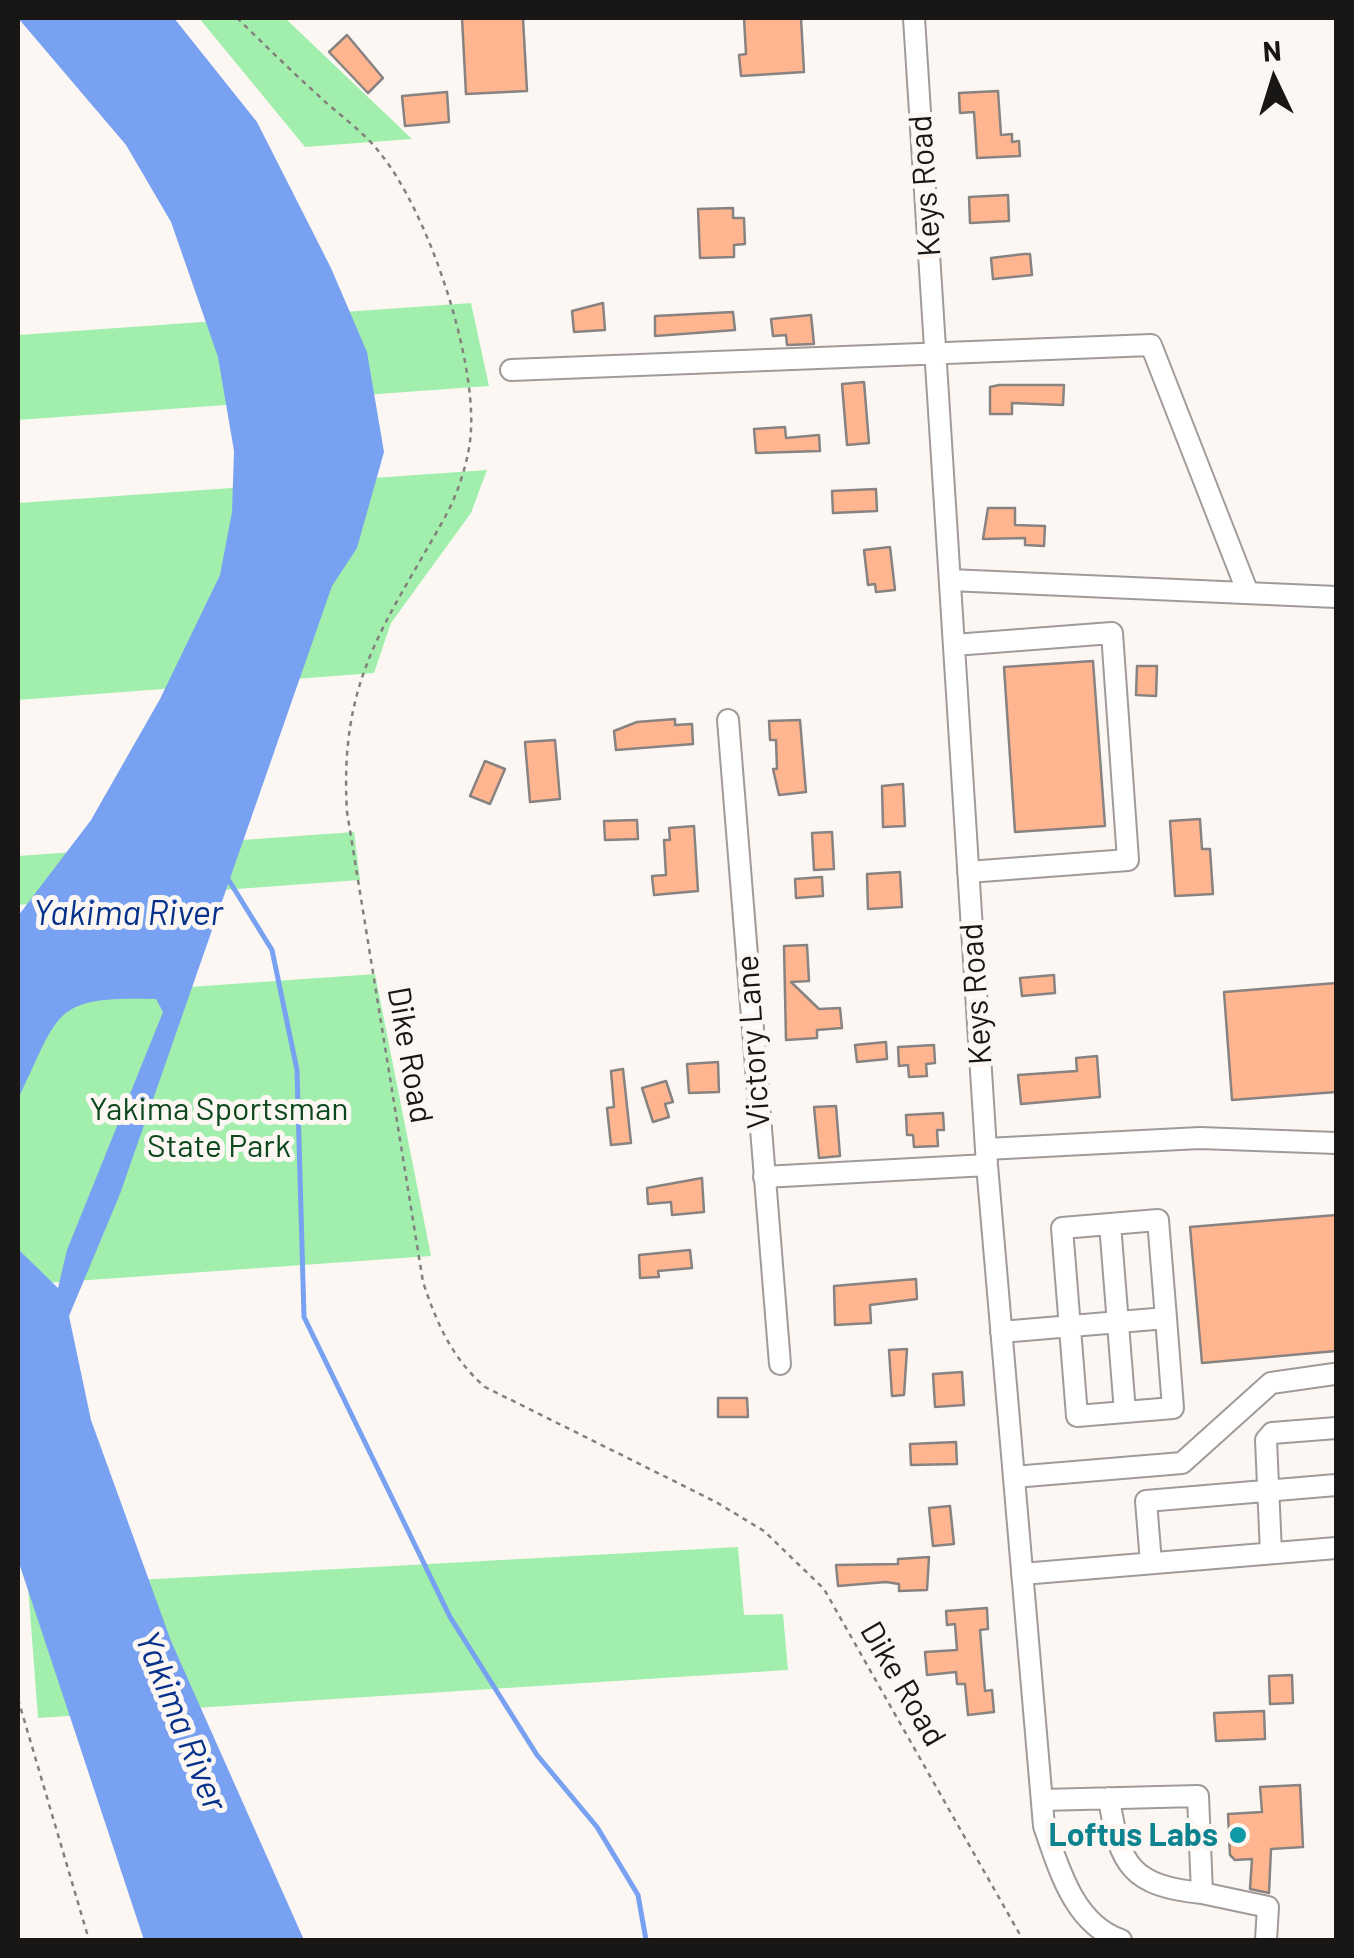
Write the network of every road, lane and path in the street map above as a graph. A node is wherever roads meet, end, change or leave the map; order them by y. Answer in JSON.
{"nodes":[{"id":1,"x":237,"y":18,"type":"edge"},
{"id":2,"x":914,"y":18,"type":"edge"},
{"id":3,"x":935,"y":351,"type":"junction"},
{"id":4,"x":511,"y":370,"type":"dead end"},
{"id":5,"x":950,"y":580,"type":"junction"},
{"id":6,"x":1248,"y":593,"type":"junction"},
{"id":7,"x":1336,"y":597,"type":"edge"},
{"id":8,"x":954,"y":645,"type":"junction"},
{"id":9,"x":728,"y":720,"type":"dead end"},
{"id":10,"x":968,"y":872,"type":"junction"},
{"id":11,"x":1336,"y":1143,"type":"edge"},
{"id":12,"x":986,"y":1157,"type":"junction"},
{"id":13,"x":764,"y":1177,"type":"junction"},
{"id":14,"x":1110,"y":1224,"type":"junction"},
{"id":15,"x":1166,"y":1318,"type":"junction"},
{"id":16,"x":1118,"y":1322,"type":"junction"},
{"id":17,"x":1070,"y":1326,"type":"junction"},
{"id":18,"x":1001,"y":1332,"type":"junction"},
{"id":19,"x":780,"y":1364,"type":"dead end"},
{"id":20,"x":1334,"y":1374,"type":"edge"},
{"id":21,"x":1125,"y":1412,"type":"junction"},
{"id":22,"x":1336,"y":1428,"type":"edge"},
{"id":23,"x":1014,"y":1476,"type":"junction"},
{"id":24,"x":1336,"y":1485,"type":"edge"},
{"id":25,"x":1266,"y":1491,"type":"junction"},
{"id":26,"x":1336,"y":1548,"type":"edge"},
{"id":27,"x":1271,"y":1553,"type":"junction"},
{"id":28,"x":1151,"y":1563,"type":"junction"},
{"id":29,"x":1022,"y":1574,"type":"junction"},
{"id":30,"x":18,"y":1698,"type":"edge"},
{"id":31,"x":1109,"y":1798,"type":"junction"},
{"id":32,"x":1042,"y":1800,"type":"junction"},
{"id":33,"x":1202,"y":1893,"type":"junction"},
{"id":34,"x":89,"y":1940,"type":"edge"},
{"id":35,"x":1023,"y":1940,"type":"edge"},
{"id":36,"x":1122,"y":1940,"type":"edge"},
{"id":37,"x":1266,"y":1940,"type":"edge"}],
"edges":[{"from":1,"to":35,"type":"path","name":"Dike Road"},
{"from":2,"to":3,"type":"street","name":"Keys Road"},
{"from":3,"to":4,"type":"street"},
{"from":3,"to":5,"type":"street","name":"Keys Road"},
{"from":3,"to":6,"type":"street"},
{"from":5,"to":6,"type":"street"},
{"from":5,"to":8,"type":"street","name":"Keys Road"},
{"from":6,"to":7,"type":"street"},
{"from":8,"to":10,"type":"street","name":"Keys Road"},
{"from":8,"to":10,"type":"street"},
{"from":9,"to":13,"type":"street","name":"Victory Lane"},
{"from":10,"to":12,"type":"street","name":"Keys Road"},
{"from":11,"to":12,"type":"street"},
{"from":12,"to":13,"type":"street"},
{"from":12,"to":18,"type":"street","name":"Keys Road"},
{"from":13,"to":19,"type":"street","name":"Victory Lane"},
{"from":14,"to":15,"type":"street"},
{"from":14,"to":16,"type":"street"},
{"from":14,"to":17,"type":"street"},
{"from":15,"to":16,"type":"street"},
{"from":15,"to":21,"type":"street"},
{"from":16,"to":17,"type":"street"},
{"from":16,"to":21,"type":"street"},
{"from":17,"to":18,"type":"street"},
{"from":17,"to":21,"type":"street"},
{"from":18,"to":23,"type":"street","name":"Keys Road"},
{"from":20,"to":23,"type":"street"},
{"from":22,"to":25,"type":"street"},
{"from":23,"to":29,"type":"street","name":"Keys Road"},
{"from":24,"to":25,"type":"street"},
{"from":25,"to":27,"type":"street"},
{"from":25,"to":28,"type":"street"},
{"from":26,"to":27,"type":"street"},
{"from":27,"to":28,"type":"street"},
{"from":28,"to":29,"type":"street"},
{"from":29,"to":32,"type":"street","name":"Keys Road"},
{"from":30,"to":34,"type":"path"},
{"from":31,"to":32,"type":"street"},
{"from":31,"to":33,"type":"street"},
{"from":31,"to":33,"type":"street"},
{"from":32,"to":36,"type":"street","name":"Keys Road"},
{"from":33,"to":37,"type":"street"}]}
